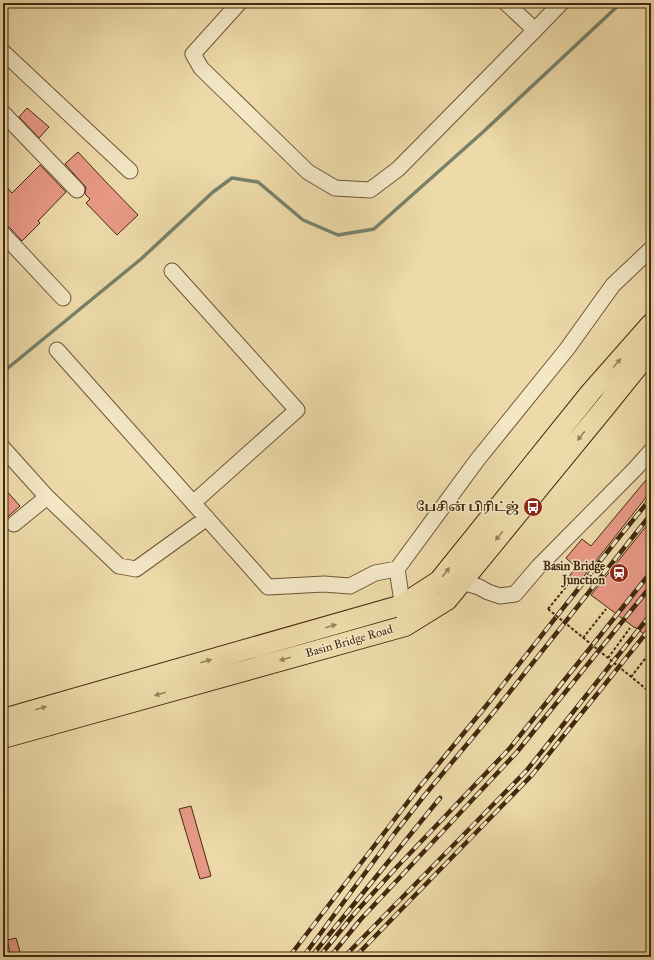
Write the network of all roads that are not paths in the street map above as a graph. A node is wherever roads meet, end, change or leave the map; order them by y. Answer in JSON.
{"nodes":[{"id":1,"x":239,"y":3,"type":"edge"},
{"id":2,"x":506,"y":3,"type":"edge"},
{"id":3,"x":561,"y":3,"type":"edge"},
{"id":4,"x":535,"y":30,"type":"junction"},
{"id":5,"x":3,"y":52,"type":"edge"},
{"id":6,"x":3,"y":113,"type":"edge"},
{"id":7,"x":130,"y":171,"type":"dead end"},
{"id":8,"x":77,"y":190,"type":"dead end"},
{"id":9,"x":3,"y":234,"type":"edge"},
{"id":10,"x":651,"y":249,"type":"edge"},
{"id":11,"x":172,"y":271,"type":"dead end"},
{"id":12,"x":64,"y":298,"type":"dead end"},
{"id":13,"x":651,"y":324,"type":"edge"},
{"id":14,"x":57,"y":350,"type":"dead end"},
{"id":15,"x":651,"y":350,"type":"edge"},
{"id":16,"x":3,"y":448,"type":"edge"},
{"id":17,"x":651,"y":452,"type":"edge"},
{"id":18,"x":47,"y":497,"type":"junction"},
{"id":19,"x":193,"y":503,"type":"junction"},
{"id":20,"x":207,"y":518,"type":"junction"},
{"id":21,"x":14,"y":524,"type":"dead end"},
{"id":22,"x":397,"y":569,"type":"junction"},
{"id":23,"x":462,"y":582,"type":"junction"},
{"id":24,"x":402,"y":606,"type":"junction"},
{"id":25,"x":405,"y":626,"type":"junction"},
{"id":26,"x":3,"y":719,"type":"edge"},
{"id":27,"x":3,"y":738,"type":"edge"}],
"edges":[{"from":1,"to":4,"type":"street"},
{"from":2,"to":4,"type":"street"},
{"from":3,"to":4,"type":"street"},
{"from":5,"to":7,"type":"street"},
{"from":6,"to":8,"type":"street"},
{"from":9,"to":12,"type":"street"},
{"from":10,"to":22,"type":"street"},
{"from":11,"to":19,"type":"street"},
{"from":24,"to":13,"type":"main road","name":"Basin Bridge Road","one_way":true},
{"from":14,"to":19,"type":"street"},
{"from":15,"to":23,"type":"main road","name":"Basin Bridge Road","one_way":true},
{"from":16,"to":18,"type":"street"},
{"from":17,"to":23,"type":"street"},
{"from":18,"to":20,"type":"street"},
{"from":18,"to":21,"type":"street"},
{"from":19,"to":20,"type":"street"},
{"from":20,"to":22,"type":"street"},
{"from":22,"to":24,"type":"street"},
{"from":23,"to":25,"type":"main road","name":"Basin Bridge Road"},
{"from":24,"to":25,"type":"street"},
{"from":26,"to":24,"type":"main road","name":"Basin Bridge Road","one_way":true},
{"from":25,"to":27,"type":"main road","name":"Basin Bridge Road","one_way":true}]}
